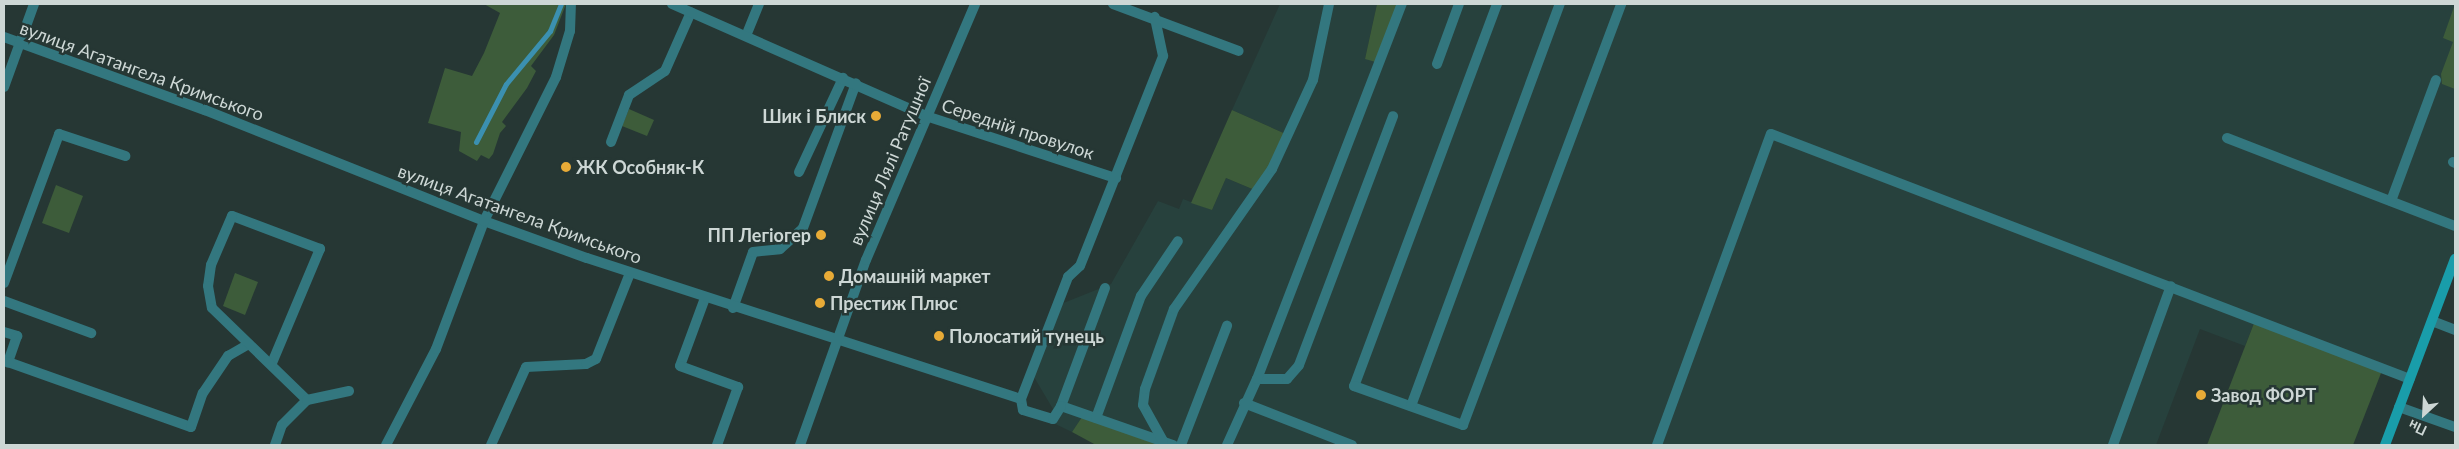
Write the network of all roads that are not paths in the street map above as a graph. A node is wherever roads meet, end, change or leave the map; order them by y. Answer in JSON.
{"nodes":[{"id":1,"x":34,"y":4,"type":"edge"},
{"id":2,"x":571,"y":4,"type":"edge"},
{"id":3,"x":672,"y":4,"type":"edge"},
{"id":4,"x":759,"y":4,"type":"edge"},
{"id":5,"x":975,"y":4,"type":"edge"},
{"id":6,"x":1113,"y":4,"type":"edge"},
{"id":7,"x":1329,"y":4,"type":"edge"},
{"id":8,"x":1402,"y":4,"type":"edge"},
{"id":9,"x":1459,"y":4,"type":"edge"},
{"id":10,"x":1497,"y":4,"type":"edge"},
{"id":11,"x":1560,"y":4,"type":"edge"},
{"id":12,"x":1621,"y":4,"type":"edge"},
{"id":13,"x":691,"y":12,"type":"junction"},
{"id":14,"x":1155,"y":17,"type":"junction"},
{"id":15,"x":746,"y":36,"type":"junction"},
{"id":16,"x":4,"y":37,"type":"edge"},
{"id":17,"x":20,"y":42,"type":"junction"},
{"id":18,"x":1239,"y":51,"type":"dead end"},
{"id":19,"x":1437,"y":64,"type":"dead end"},
{"id":20,"x":842,"y":78,"type":"junction"},
{"id":21,"x":2436,"y":80,"type":"dead end"},
{"id":22,"x":856,"y":83,"type":"junction"},
{"id":23,"x":4,"y":87,"type":"edge"},
{"id":24,"x":926,"y":116,"type":"junction"},
{"id":25,"x":1393,"y":116,"type":"dead end"},
{"id":26,"x":2227,"y":138,"type":"dead end"},
{"id":27,"x":611,"y":142,"type":"dead end"},
{"id":28,"x":125,"y":156,"type":"dead end"},
{"id":29,"x":799,"y":172,"type":"dead end"},
{"id":30,"x":1116,"y":178,"type":"junction"},
{"id":31,"x":2391,"y":201,"type":"junction"},
{"id":32,"x":484,"y":221,"type":"junction"},
{"id":33,"x":2455,"y":226,"type":"edge"},
{"id":34,"x":1178,"y":241,"type":"dead end"},
{"id":35,"x":2455,"y":259,"type":"edge"},
{"id":36,"x":630,"y":273,"type":"junction"},
{"id":37,"x":4,"y":283,"type":"edge"},
{"id":38,"x":2171,"y":286,"type":"junction"},
{"id":39,"x":1105,"y":288,"type":"dead end"},
{"id":40,"x":705,"y":298,"type":"junction"},
{"id":41,"x":4,"y":301,"type":"edge"},
{"id":42,"x":733,"y":308,"type":"junction"},
{"id":43,"x":2432,"y":321,"type":"junction"},
{"id":44,"x":1227,"y":326,"type":"dead end"},
{"id":45,"x":2455,"y":330,"type":"edge"},
{"id":46,"x":4,"y":332,"type":"edge"},
{"id":47,"x":91,"y":333,"type":"dead end"},
{"id":48,"x":837,"y":342,"type":"junction"},
{"id":49,"x":249,"y":344,"type":"junction"},
{"id":50,"x":272,"y":363,"type":"junction"},
{"id":51,"x":1257,"y":378,"type":"junction"},
{"id":52,"x":2410,"y":378,"type":"junction"},
{"id":53,"x":349,"y":391,"type":"dead end"},
{"id":54,"x":1021,"y":399,"type":"junction"},
{"id":55,"x":307,"y":400,"type":"junction"},
{"id":56,"x":1244,"y":403,"type":"junction"},
{"id":57,"x":1061,"y":406,"type":"junction"},
{"id":58,"x":1411,"y":406,"type":"junction"},
{"id":59,"x":2400,"y":407,"type":"junction"},
{"id":60,"x":1096,"y":418,"type":"junction"},
{"id":61,"x":2455,"y":427,"type":"edge"},
{"id":62,"x":1168,"y":443,"type":"edge"},
{"id":63,"x":275,"y":445,"type":"edge"},
{"id":64,"x":386,"y":445,"type":"edge"},
{"id":65,"x":491,"y":445,"type":"edge"},
{"id":66,"x":717,"y":445,"type":"edge"},
{"id":67,"x":800,"y":445,"type":"edge"},
{"id":68,"x":1181,"y":445,"type":"edge"},
{"id":69,"x":1227,"y":445,"type":"edge"},
{"id":70,"x":1352,"y":445,"type":"edge"},
{"id":71,"x":1657,"y":445,"type":"edge"},
{"id":72,"x":2114,"y":445,"type":"edge"},
{"id":73,"x":2385,"y":445,"type":"edge"}],
"edges":[{"from":1,"to":17,"type":"street"},
{"from":2,"to":32,"type":"street"},
{"from":3,"to":13,"type":"street","name":"Середній провулок"},
{"from":4,"to":15,"type":"street"},
{"from":5,"to":24,"type":"street","name":"вулиця Лялі Ратушної"},
{"from":6,"to":14,"type":"street"},
{"from":7,"to":62,"type":"street"},
{"from":8,"to":51,"type":"street"},
{"from":9,"to":19,"type":"street"},
{"from":10,"to":58,"type":"street"},
{"from":11,"to":58,"type":"street"},
{"from":12,"to":58,"type":"street"},
{"from":13,"to":15,"type":"street","name":"Середній провулок"},
{"from":13,"to":27,"type":"street"},
{"from":14,"to":18,"type":"street"},
{"from":14,"to":30,"type":"street"},
{"from":15,"to":20,"type":"street","name":"Середній провулок"},
{"from":16,"to":17,"type":"street","name":"вулиця Агатангела Кримського"},
{"from":17,"to":23,"type":"street"},
{"from":17,"to":32,"type":"street","name":"вулиця Агатангела Кримського"},
{"from":20,"to":22,"type":"street","name":"Середній провулок"},
{"from":20,"to":29,"type":"street"},
{"from":21,"to":31,"type":"street"},
{"from":22,"to":24,"type":"street","name":"Середній провулок"},
{"from":22,"to":42,"type":"street"},
{"from":24,"to":30,"type":"street","name":"Середній провулок"},
{"from":24,"to":48,"type":"street","name":"вулиця Лялі Ратушної"},
{"from":25,"to":51,"type":"street"},
{"from":26,"to":31,"type":"street"},
{"from":28,"to":37,"type":"street"},
{"from":30,"to":54,"type":"street"},
{"from":31,"to":33,"type":"street"},
{"from":32,"to":36,"type":"street","name":"вулиця Агатангела Кримського"},
{"from":32,"to":64,"type":"street"},
{"from":34,"to":60,"type":"street"},
{"from":35,"to":43,"type":"street"},
{"from":36,"to":40,"type":"street","name":"вулиця Агатангела Кримського"},
{"from":36,"to":65,"type":"street"},
{"from":38,"to":52,"type":"street"},
{"from":38,"to":71,"type":"street"},
{"from":38,"to":72,"type":"street"},
{"from":39,"to":57,"type":"street"},
{"from":40,"to":42,"type":"street","name":"вулиця Агатангела Кримського"},
{"from":40,"to":66,"type":"street"},
{"from":41,"to":47,"type":"street"},
{"from":42,"to":48,"type":"street","name":"вулиця Агатангела Кримського"},
{"from":43,"to":45,"type":"street"},
{"from":43,"to":52,"type":"street"},
{"from":44,"to":68,"type":"street"},
{"from":46,"to":49,"type":"street"},
{"from":48,"to":54,"type":"street","name":"вулиця Агатангела Кримського"},
{"from":48,"to":67,"type":"street","name":"вулиця Лялі Ратушної"},
{"from":49,"to":50,"type":"street"},
{"from":49,"to":50,"type":"street"},
{"from":50,"to":55,"type":"street"},
{"from":51,"to":56,"type":"street"},
{"from":52,"to":59,"type":"street"},
{"from":53,"to":55,"type":"street"},
{"from":54,"to":57,"type":"street"},
{"from":55,"to":63,"type":"street"},
{"from":56,"to":69,"type":"street"},
{"from":56,"to":70,"type":"street"},
{"from":57,"to":60,"type":"street"},
{"from":59,"to":61,"type":"street"},
{"from":59,"to":73,"type":"street"},
{"from":60,"to":62,"type":"street"}]}
